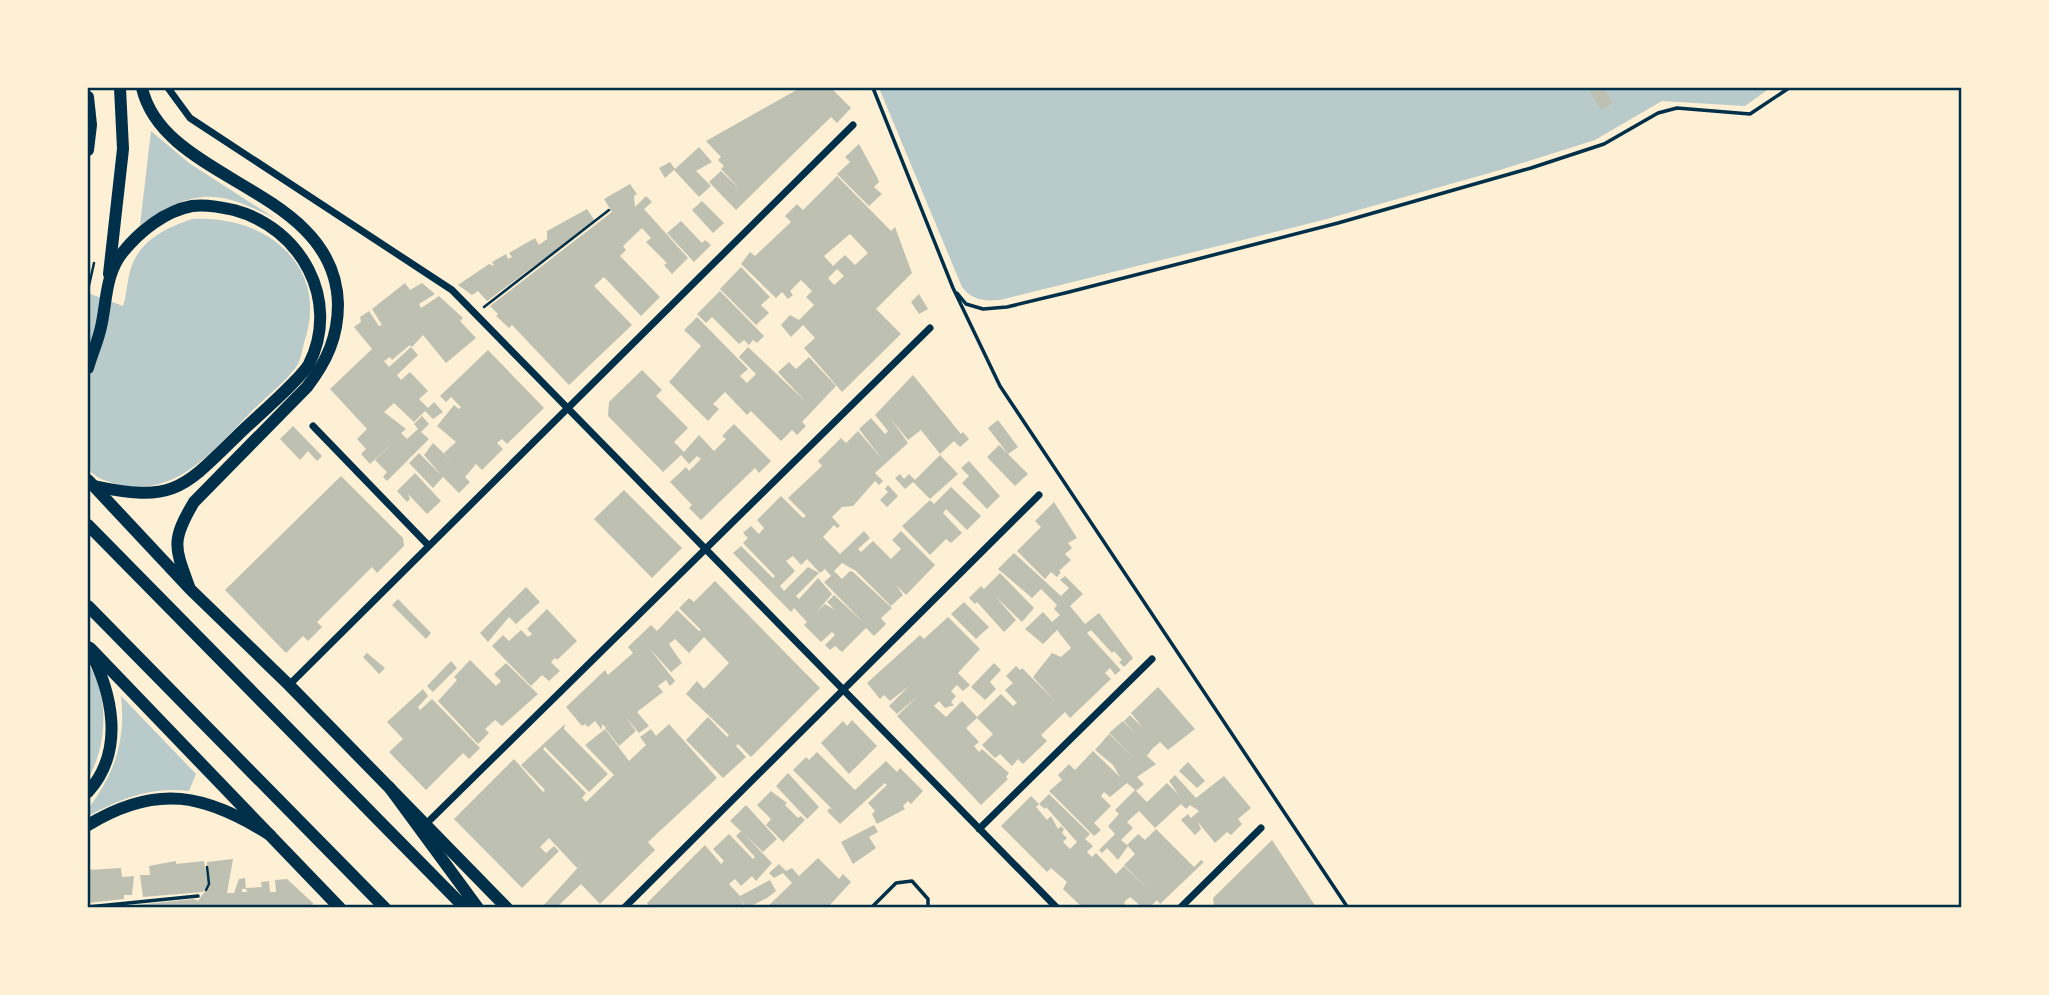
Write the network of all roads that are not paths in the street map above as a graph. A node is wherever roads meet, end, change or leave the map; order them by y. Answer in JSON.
{"nodes":[{"id":1,"x":120,"y":88,"type":"edge"},
{"id":2,"x":142,"y":88,"type":"edge"},
{"id":3,"x":168,"y":88,"type":"edge"},
{"id":4,"x":873,"y":88,"type":"edge"},
{"id":5,"x":1789,"y":88,"type":"edge"},
{"id":6,"x":88,"y":97,"type":"edge"},
{"id":7,"x":853,"y":125,"type":"dead end"},
{"id":8,"x":88,"y":150,"type":"edge"},
{"id":9,"x":109,"y":274,"type":"junction"},
{"id":10,"x":953,"y":288,"type":"junction"},
{"id":11,"x":930,"y":328,"type":"dead end"},
{"id":12,"x":88,"y":368,"type":"edge"},
{"id":13,"x":567,"y":409,"type":"junction"},
{"id":14,"x":313,"y":426,"type":"dead end"},
{"id":15,"x":91,"y":483,"type":"edge"},
{"id":16,"x":1039,"y":495,"type":"dead end"},
{"id":17,"x":88,"y":525,"type":"edge"},
{"id":18,"x":429,"y":546,"type":"junction"},
{"id":19,"x":703,"y":548,"type":"junction"},
{"id":20,"x":190,"y":589,"type":"junction"},
{"id":21,"x":88,"y":606,"type":"edge"},
{"id":22,"x":88,"y":646,"type":"edge"},
{"id":23,"x":1152,"y":659,"type":"dead end"},
{"id":24,"x":289,"y":684,"type":"junction"},
{"id":25,"x":842,"y":688,"type":"junction"},
{"id":26,"x":389,"y":787,"type":"junction"},
{"id":27,"x":88,"y":792,"type":"edge"},
{"id":28,"x":427,"y":823,"type":"junction"},
{"id":29,"x":88,"y":825,"type":"edge"},
{"id":30,"x":1261,"y":828,"type":"dead end"},
{"id":31,"x":979,"y":829,"type":"junction"},
{"id":32,"x":270,"y":835,"type":"junction"},
{"id":33,"x":198,"y":896,"type":"road end"},
{"id":34,"x":88,"y":907,"type":"edge"},
{"id":35,"x":340,"y":908,"type":"edge"},
{"id":36,"x":384,"y":908,"type":"edge"},
{"id":37,"x":465,"y":908,"type":"edge"},
{"id":38,"x":478,"y":908,"type":"edge"},
{"id":39,"x":507,"y":908,"type":"edge"},
{"id":40,"x":624,"y":908,"type":"edge"},
{"id":41,"x":871,"y":908,"type":"edge"},
{"id":42,"x":928,"y":908,"type":"edge"},
{"id":43,"x":1057,"y":908,"type":"edge"},
{"id":44,"x":1180,"y":908,"type":"edge"},
{"id":45,"x":1348,"y":908,"type":"edge"}],
"edges":[{"from":1,"to":9,"type":"main road"},
{"from":2,"to":20,"type":"main road"},
{"from":3,"to":13,"type":"street"},
{"from":4,"to":10,"type":"lane"},
{"from":5,"to":10,"type":"lane"},
{"from":6,"to":8,"type":"main road"},
{"from":7,"to":13,"type":"street"},
{"from":9,"to":12,"type":"main road"},
{"from":9,"to":15,"type":"main road"},
{"from":10,"to":45,"type":"lane"},
{"from":11,"to":19,"type":"street"},
{"from":13,"to":18,"type":"street"},
{"from":13,"to":19,"type":"street"},
{"from":14,"to":18,"type":"street"},
{"from":15,"to":20,"type":"main road"},
{"from":16,"to":25,"type":"street"},
{"from":17,"to":37,"type":"main road"},
{"from":18,"to":24,"type":"street"},
{"from":19,"to":25,"type":"street"},
{"from":19,"to":28,"type":"street"},
{"from":20,"to":24,"type":"main road"},
{"from":21,"to":36,"type":"main road"},
{"from":22,"to":27,"type":"main road"},
{"from":22,"to":32,"type":"main road"},
{"from":23,"to":31,"type":"street"},
{"from":24,"to":26,"type":"main road"},
{"from":25,"to":31,"type":"street"},
{"from":25,"to":40,"type":"street"},
{"from":26,"to":28,"type":"main road"},
{"from":26,"to":38,"type":"main road"},
{"from":28,"to":39,"type":"main road"},
{"from":29,"to":32,"type":"main road"},
{"from":30,"to":44,"type":"street"},
{"from":31,"to":43,"type":"street"},
{"from":32,"to":35,"type":"main road"},
{"from":33,"to":34,"type":"lane"},
{"from":41,"to":42,"type":"lane"}]}
